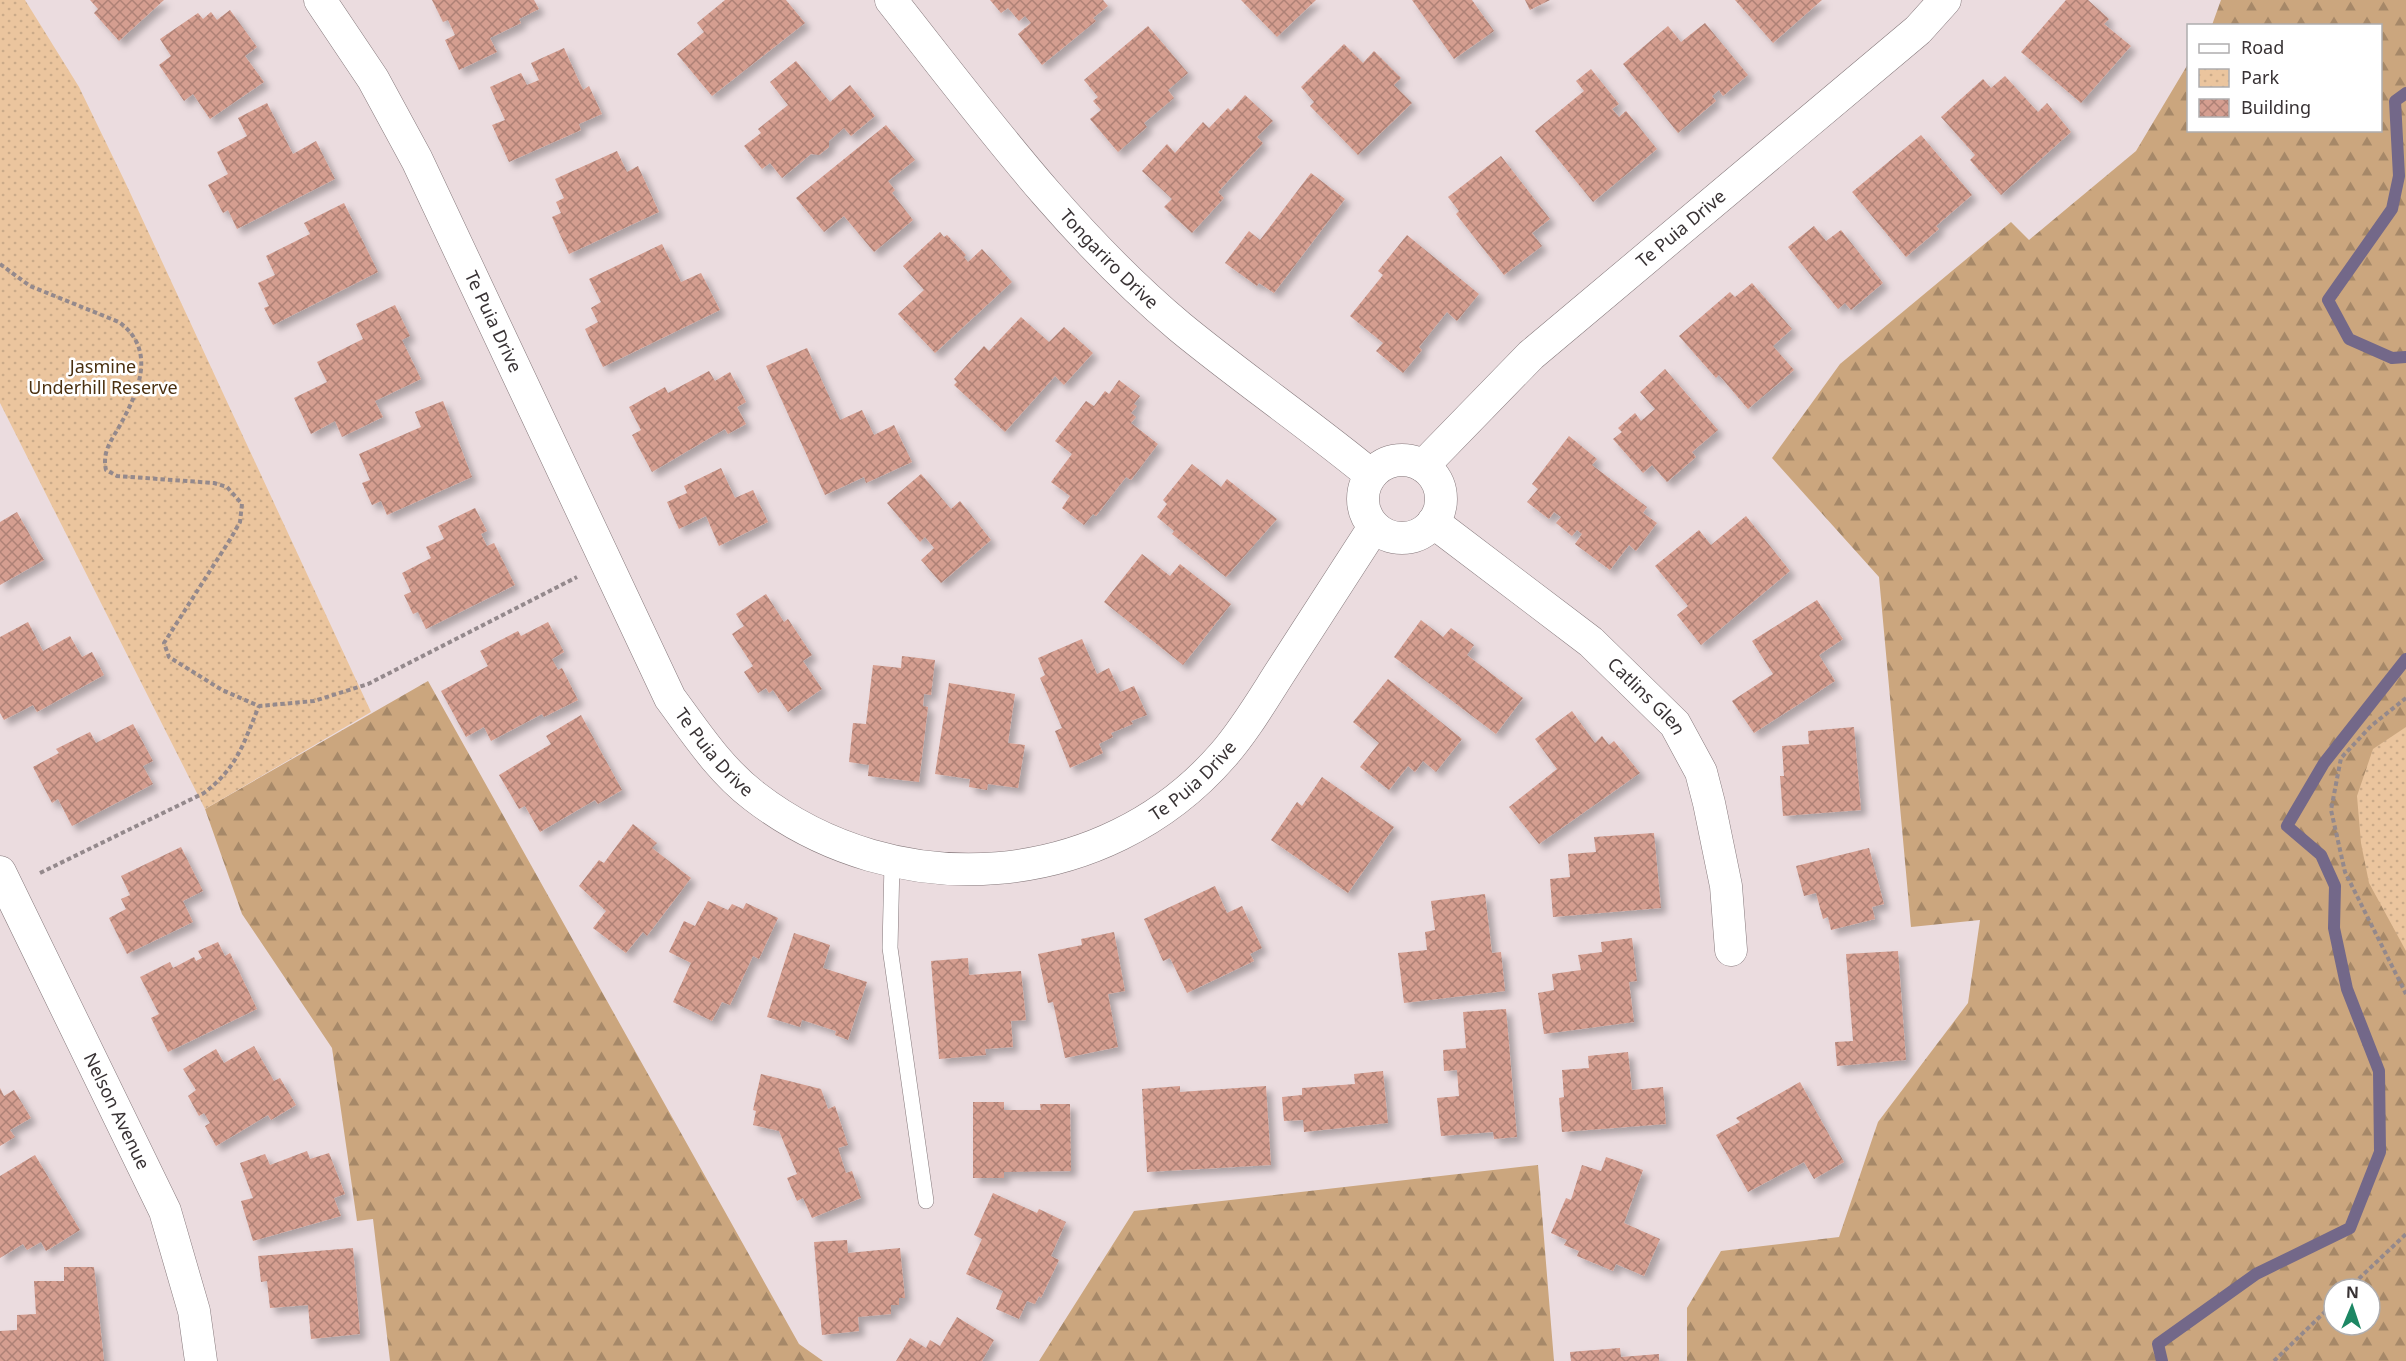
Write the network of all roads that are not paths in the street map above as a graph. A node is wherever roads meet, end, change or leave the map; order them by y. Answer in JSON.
{"nodes":[{"id":1,"x":320,"y":0,"type":"edge"},
{"id":2,"x":891,"y":0,"type":"edge"},
{"id":3,"x":1946,"y":0,"type":"edge"},
{"id":4,"x":1423,"y":466,"type":"junction"},
{"id":5,"x":1371,"y":475,"type":"junction"},
{"id":6,"x":1433,"y":522,"type":"junction"},
{"id":7,"x":1374,"y":527,"type":"junction"},
{"id":8,"x":892,"y":863,"type":"junction"},
{"id":9,"x":4,"y":881,"type":"edge"},
{"id":10,"x":11,"y":923,"type":"edge"},
{"id":11,"x":1731,"y":950,"type":"dead end"},
{"id":12,"x":926,"y":1201,"type":"dead end"},
{"id":13,"x":201,"y":1361,"type":"edge"}],
"edges":[{"from":1,"to":8,"type":"street","name":"Te Puia Drive"},
{"from":2,"to":5,"type":"street","name":"Tongariro Drive"},
{"from":3,"to":4,"type":"street","name":"Te Puia Drive"},
{"from":4,"to":5,"type":"street"},
{"from":4,"to":6,"type":"street"},
{"from":5,"to":7,"type":"street"},
{"from":6,"to":7,"type":"street"},
{"from":6,"to":11,"type":"street","name":"Catlins Glen"},
{"from":7,"to":8,"type":"street","name":"Te Puia Drive"},
{"from":8,"to":12,"type":"lane"},
{"from":9,"to":10,"type":"street","name":"Nelson Avenue"},
{"from":10,"to":13,"type":"street","name":"Nelson Avenue"}]}
